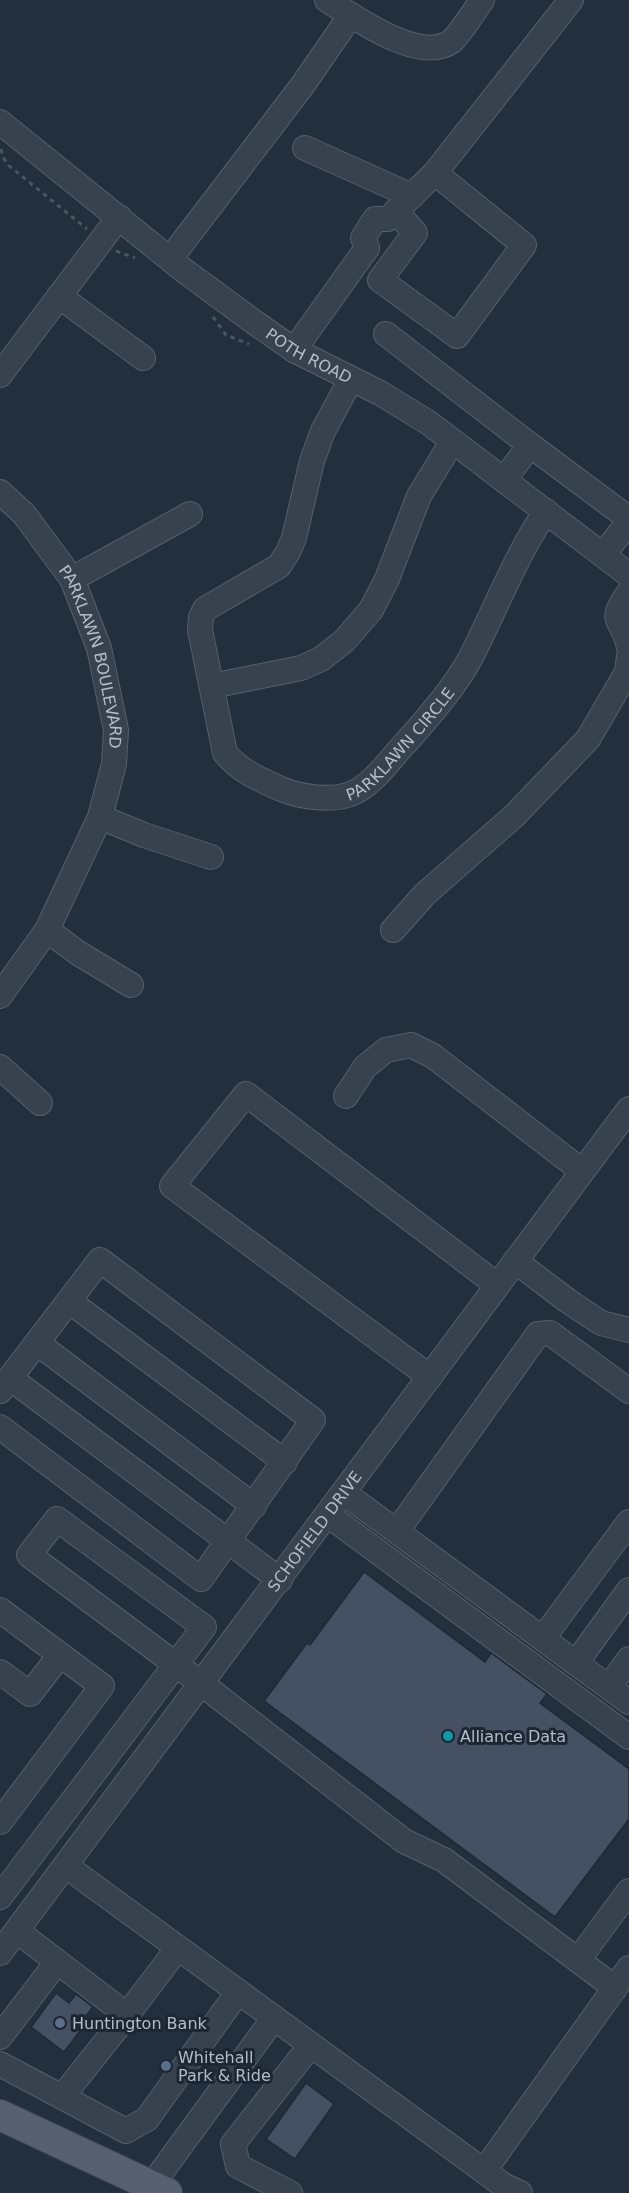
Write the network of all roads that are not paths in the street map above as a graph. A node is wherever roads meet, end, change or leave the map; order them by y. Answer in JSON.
{"nodes":[{"id":1,"x":327,"y":0,"type":"edge"},
{"id":2,"x":482,"y":0,"type":"edge"},
{"id":3,"x":571,"y":0,"type":"edge"},
{"id":4,"x":351,"y":15,"type":"junction"},
{"id":5,"x":0,"y":122,"type":"edge"},
{"id":6,"x":305,"y":148,"type":"dead end"},
{"id":7,"x":435,"y":173,"type":"junction"},
{"id":8,"x":399,"y":209,"type":"junction"},
{"id":9,"x":119,"y":218,"type":"junction"},
{"id":10,"x":170,"y":259,"type":"junction"},
{"id":11,"x":59,"y":296,"type":"junction"},
{"id":12,"x":386,"y":334,"type":"dead end"},
{"id":13,"x":294,"y":350,"type":"junction"},
{"id":14,"x":142,"y":358,"type":"dead end"},
{"id":15,"x":0,"y":375,"type":"edge"},
{"id":16,"x":351,"y":379,"type":"junction"},
{"id":17,"x":452,"y":442,"type":"junction"},
{"id":18,"x":530,"y":445,"type":"junction"},
{"id":19,"x":504,"y":480,"type":"junction"},
{"id":20,"x":0,"y":492,"type":"edge"},
{"id":21,"x":546,"y":511,"type":"junction"},
{"id":22,"x":190,"y":514,"type":"dead end"},
{"id":23,"x":603,"y":555,"type":"junction"},
{"id":24,"x":629,"y":575,"type":"edge"},
{"id":25,"x":72,"y":579,"type":"junction"},
{"id":26,"x":629,"y":592,"type":"edge"},
{"id":27,"x":629,"y":647,"type":"edge"},
{"id":28,"x":629,"y":656,"type":"edge"},
{"id":29,"x":212,"y":686,"type":"junction"},
{"id":30,"x":100,"y":817,"type":"junction"},
{"id":31,"x":211,"y":857,"type":"dead end"},
{"id":32,"x":47,"y":930,"type":"junction"},
{"id":33,"x":393,"y":930,"type":"dead end"},
{"id":34,"x":131,"y":985,"type":"dead end"},
{"id":35,"x":0,"y":996,"type":"edge"},
{"id":36,"x":0,"y":1067,"type":"edge"},
{"id":37,"x":346,"y":1096,"type":"dead end"},
{"id":38,"x":40,"y":1103,"type":"dead end"},
{"id":39,"x":629,"y":1109,"type":"edge"},
{"id":40,"x":582,"y":1171,"type":"junction"},
{"id":41,"x":515,"y":1261,"type":"junction"},
{"id":42,"x":497,"y":1285,"type":"junction"},
{"id":43,"x":69,"y":1301,"type":"junction"},
{"id":44,"x":629,"y":1330,"type":"edge"},
{"id":45,"x":37,"y":1342,"type":"junction"},
{"id":46,"x":430,"y":1377,"type":"junction"},
{"id":47,"x":5,"y":1385,"type":"edge"},
{"id":48,"x":629,"y":1391,"type":"edge"},
{"id":49,"x":0,"y":1427,"type":"edge"},
{"id":50,"x":285,"y":1462,"type":"junction"},
{"id":51,"x":344,"y":1493,"type":"junction"},
{"id":52,"x":254,"y":1506,"type":"junction"},
{"id":53,"x":328,"y":1515,"type":"junction"},
{"id":54,"x":397,"y":1531,"type":"junction"},
{"id":55,"x":625,"y":1536,"type":"edge"},
{"id":56,"x":229,"y":1542,"type":"junction"},
{"id":57,"x":280,"y":1580,"type":"junction"},
{"id":58,"x":629,"y":1590,"type":"edge"},
{"id":59,"x":0,"y":1610,"type":"edge"},
{"id":60,"x":543,"y":1638,"type":"junction"},
{"id":61,"x":60,"y":1655,"type":"junction"},
{"id":62,"x":629,"y":1659,"type":"edge"},
{"id":63,"x":576,"y":1663,"type":"junction"},
{"id":64,"x":176,"y":1664,"type":"junction"},
{"id":65,"x":0,"y":1672,"type":"edge"},
{"id":66,"x":202,"y":1684,"type":"junction"},
{"id":67,"x":609,"y":1687,"type":"junction"},
{"id":68,"x":629,"y":1702,"type":"edge"},
{"id":69,"x":629,"y":1737,"type":"edge"},
{"id":70,"x":61,"y":1816,"type":"junction"},
{"id":71,"x":0,"y":1822,"type":"edge"},
{"id":72,"x":88,"y":1836,"type":"junction"},
{"id":73,"x":66,"y":1866,"type":"junction"},
{"id":74,"x":629,"y":1891,"type":"edge"},
{"id":75,"x":0,"y":1897,"type":"edge"},
{"id":76,"x":17,"y":1931,"type":"junction"},
{"id":77,"x":178,"y":1948,"type":"junction"},
{"id":78,"x":0,"y":1953,"type":"edge"},
{"id":79,"x":578,"y":1960,"type":"junction"},
{"id":80,"x":57,"y":1962,"type":"junction"},
{"id":81,"x":629,"y":1968,"type":"edge"},
{"id":82,"x":615,"y":1988,"type":"junction"},
{"id":83,"x":238,"y":1992,"type":"junction"},
{"id":84,"x":127,"y":2015,"type":"junction"},
{"id":85,"x":274,"y":2018,"type":"junction"},
{"id":86,"x":0,"y":2037,"type":"edge"},
{"id":87,"x":311,"y":2045,"type":"junction"},
{"id":88,"x":0,"y":2064,"type":"edge"},
{"id":89,"x":62,"y":2097,"type":"junction"},
{"id":90,"x":0,"y":2115,"type":"edge"},
{"id":91,"x":484,"y":2171,"type":"junction"},
{"id":92,"x":155,"y":2191,"type":"edge"},
{"id":93,"x":290,"y":2193,"type":"edge"},
{"id":94,"x":520,"y":2193,"type":"edge"}],
"edges":[{"from":1,"to":4,"type":"street"},
{"from":2,"to":4,"type":"street"},
{"from":3,"to":7,"type":"street"},
{"from":4,"to":10,"type":"street"},
{"from":5,"to":9,"type":"street","name":"POTH ROAD"},
{"from":6,"to":8,"type":"street"},
{"from":7,"to":8,"type":"street"},
{"from":7,"to":8,"type":"street"},
{"from":8,"to":13,"type":"street"},
{"from":9,"to":10,"type":"street","name":"POTH ROAD"},
{"from":9,"to":11,"type":"street"},
{"from":10,"to":13,"type":"street","name":"POTH ROAD"},
{"from":11,"to":14,"type":"street"},
{"from":11,"to":15,"type":"street"},
{"from":12,"to":18,"type":"street"},
{"from":13,"to":16,"type":"street","name":"POTH ROAD"},
{"from":16,"to":17,"type":"street","name":"POTH ROAD"},
{"from":16,"to":29,"type":"street","name":"PARKLAWN CIRCLE"},
{"from":17,"to":19,"type":"street","name":"POTH ROAD"},
{"from":17,"to":29,"type":"street"},
{"from":18,"to":19,"type":"street"},
{"from":18,"to":23,"type":"street"},
{"from":19,"to":21,"type":"street","name":"POTH ROAD"},
{"from":20,"to":25,"type":"street","name":"PARKLAWN BOULEVARD"},
{"from":21,"to":23,"type":"street","name":"POTH ROAD"},
{"from":21,"to":29,"type":"street","name":"PARKLAWN CIRCLE"},
{"from":22,"to":25,"type":"street"},
{"from":23,"to":24,"type":"street","name":"POTH ROAD"},
{"from":25,"to":30,"type":"street","name":"PARKLAWN BOULEVARD"},
{"from":26,"to":27,"type":"street"},
{"from":28,"to":33,"type":"street"},
{"from":30,"to":31,"type":"street"},
{"from":30,"to":32,"type":"street","name":"PARKLAWN BOULEVARD"},
{"from":32,"to":34,"type":"street"},
{"from":32,"to":35,"type":"street","name":"PARKLAWN BOULEVARD"},
{"from":36,"to":38,"type":"street"},
{"from":37,"to":40,"type":"street"},
{"from":39,"to":40,"type":"street","name":"SCHOFIELD DRIVE"},
{"from":40,"to":41,"type":"street","name":"SCHOFIELD DRIVE"},
{"from":41,"to":42,"type":"street","name":"SCHOFIELD DRIVE"},
{"from":41,"to":44,"type":"street"},
{"from":42,"to":46,"type":"street","name":"SCHOFIELD DRIVE"},
{"from":42,"to":46,"type":"street"},
{"from":43,"to":45,"type":"street"},
{"from":43,"to":50,"type":"street"},
{"from":43,"to":50,"type":"street"},
{"from":45,"to":47,"type":"street"},
{"from":45,"to":52,"type":"street"},
{"from":46,"to":51,"type":"street","name":"SCHOFIELD DRIVE"},
{"from":47,"to":56,"type":"street"},
{"from":48,"to":54,"type":"street"},
{"from":49,"to":56,"type":"street"},
{"from":50,"to":52,"type":"street"},
{"from":51,"to":53,"type":"street","name":"SCHOFIELD DRIVE"},
{"from":51,"to":54,"type":"street"},
{"from":52,"to":56,"type":"street"},
{"from":53,"to":57,"type":"street","name":"SCHOFIELD DRIVE"},
{"from":53,"to":69,"type":"street"},
{"from":54,"to":60,"type":"street"},
{"from":55,"to":60,"type":"street"},
{"from":56,"to":57,"type":"street"},
{"from":57,"to":66,"type":"street","name":"SCHOFIELD DRIVE"},
{"from":58,"to":63,"type":"street"},
{"from":59,"to":61,"type":"street"},
{"from":60,"to":63,"type":"street"},
{"from":61,"to":65,"type":"street"},
{"from":61,"to":71,"type":"street"},
{"from":62,"to":67,"type":"street"},
{"from":63,"to":67,"type":"street"},
{"from":64,"to":64,"type":"street"},
{"from":64,"to":66,"type":"street"},
{"from":64,"to":70,"type":"street"},
{"from":66,"to":72,"type":"street","name":"SCHOFIELD DRIVE"},
{"from":66,"to":79,"type":"street"},
{"from":67,"to":68,"type":"street"},
{"from":70,"to":72,"type":"street"},
{"from":70,"to":75,"type":"street"},
{"from":72,"to":73,"type":"street","name":"SCHOFIELD DRIVE"},
{"from":73,"to":76,"type":"street","name":"SCHOFIELD DRIVE"},
{"from":73,"to":77,"type":"street"},
{"from":74,"to":79,"type":"street"},
{"from":76,"to":78,"type":"street","name":"SCHOFIELD DRIVE"},
{"from":76,"to":80,"type":"street"},
{"from":77,"to":83,"type":"street"},
{"from":77,"to":84,"type":"street"},
{"from":79,"to":82,"type":"street"},
{"from":80,"to":84,"type":"street"},
{"from":80,"to":86,"type":"street"},
{"from":81,"to":82,"type":"street"},
{"from":82,"to":91,"type":"street"},
{"from":83,"to":85,"type":"street"},
{"from":83,"to":89,"type":"street"},
{"from":84,"to":89,"type":"street"},
{"from":85,"to":87,"type":"street"},
{"from":85,"to":92,"type":"street"},
{"from":87,"to":91,"type":"street"},
{"from":87,"to":93,"type":"street"},
{"from":88,"to":89,"type":"street"},
{"from":90,"to":92,"type":"main road"},
{"from":91,"to":94,"type":"street"}]}
